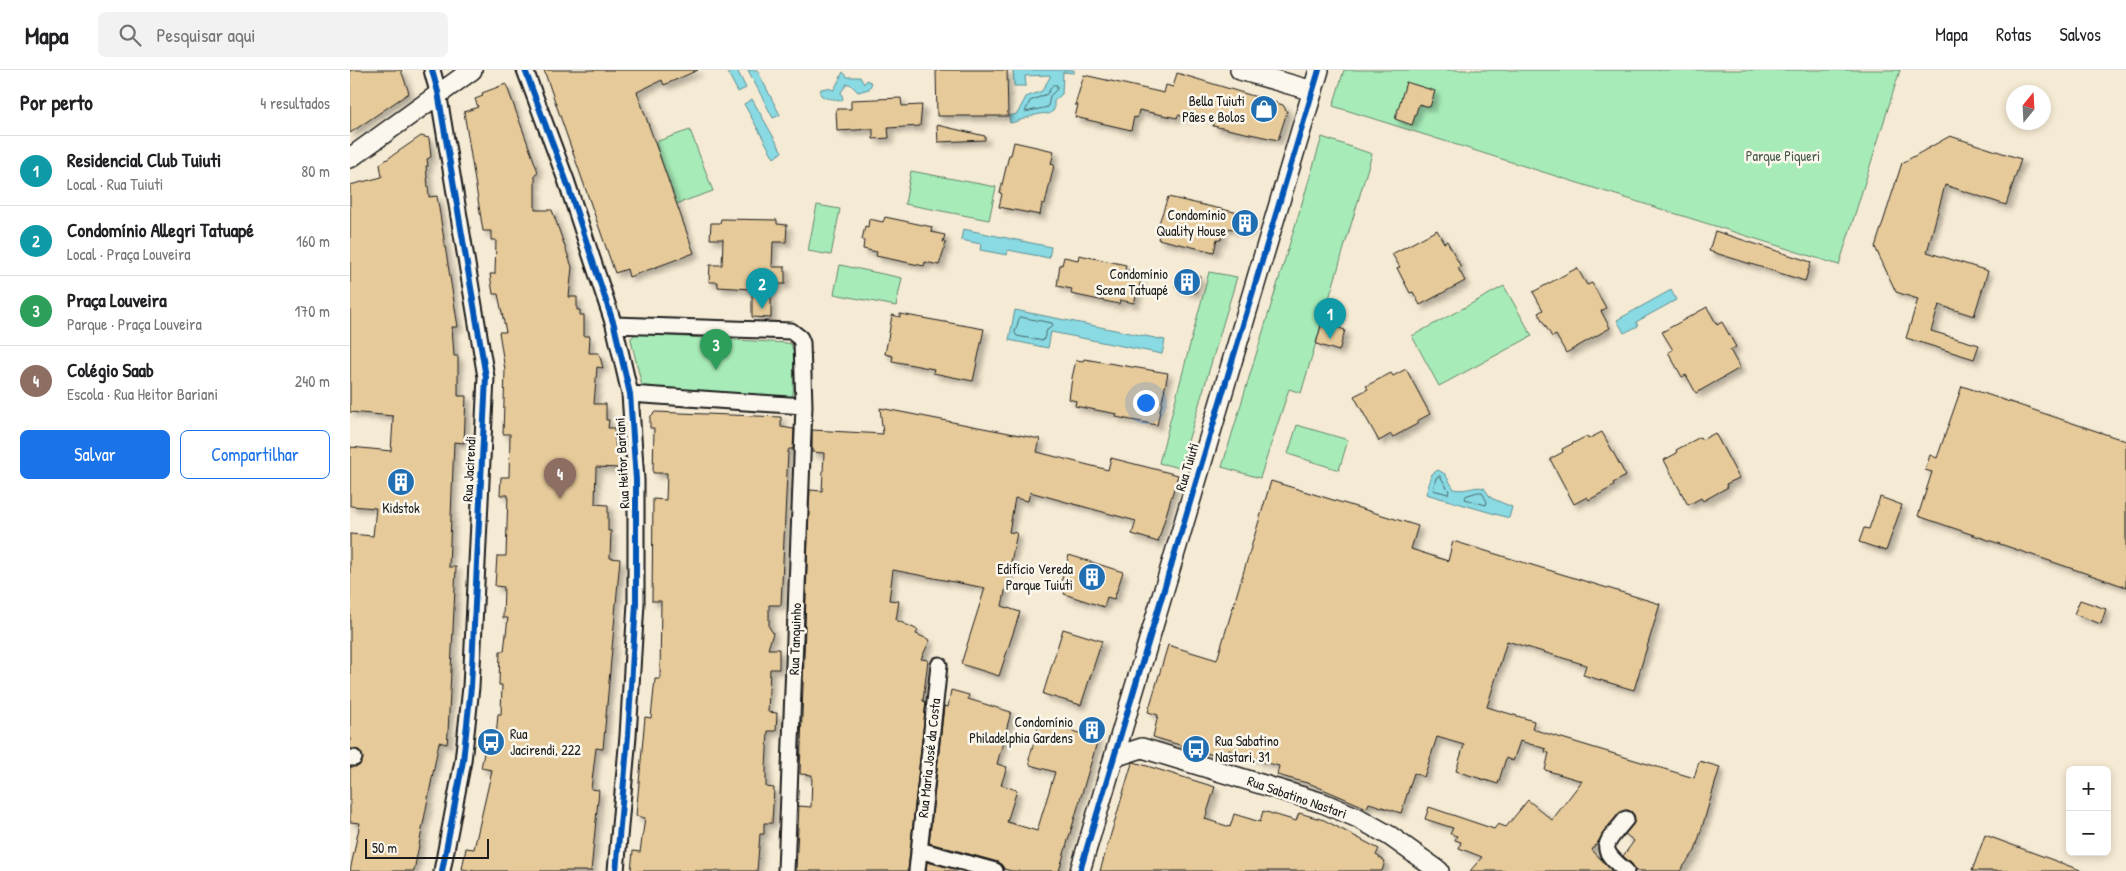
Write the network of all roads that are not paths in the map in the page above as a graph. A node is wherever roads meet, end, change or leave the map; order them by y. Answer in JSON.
{"nodes":[{"id":1,"x":432,"y":70,"type":"edge"},
{"id":2,"x":472,"y":70,"type":"edge"},
{"id":3,"x":525,"y":70,"type":"edge"},
{"id":4,"x":1240,"y":70,"type":"edge"},
{"id":5,"x":1319,"y":70,"type":"edge"},
{"id":6,"x":1313,"y":91,"type":"junction"},
{"id":7,"x":438,"y":92,"type":"junction"},
{"id":8,"x":350,"y":158,"type":"edge"},
{"id":9,"x":614,"y":325,"type":"junction"},
{"id":10,"x":630,"y":394,"type":"junction"},
{"id":11,"x":804,"y":406,"type":"junction"},
{"id":12,"x":939,"y":665,"type":"dead end"},
{"id":13,"x":1125,"y":719,"type":"junction"},
{"id":14,"x":1142,"y":748,"type":"junction"},
{"id":15,"x":1114,"y":757,"type":"junction"},
{"id":16,"x":1626,"y":819,"type":"dead end"},
{"id":17,"x":919,"y":850,"type":"junction"},
{"id":18,"x":1430,"y":868,"type":"edge"},
{"id":19,"x":442,"y":871,"type":"edge"},
{"id":20,"x":616,"y":871,"type":"edge"},
{"id":21,"x":786,"y":871,"type":"edge"},
{"id":22,"x":917,"y":871,"type":"edge"},
{"id":23,"x":995,"y":871,"type":"edge"},
{"id":24,"x":1080,"y":871,"type":"edge"},
{"id":25,"x":1626,"y":871,"type":"edge"}],
"edges":[{"from":1,"to":7,"type":"street","name":"Rua Jacirendi"},
{"from":2,"to":7,"type":"street"},
{"from":3,"to":9,"type":"street","name":"Rua Heitor Bariani"},
{"from":4,"to":6,"type":"street"},
{"from":5,"to":6,"type":"street","name":"Rua Tuiuti"},
{"from":6,"to":13,"type":"street","name":"Rua Tuiuti"},
{"from":7,"to":8,"type":"street"},
{"from":7,"to":19,"type":"street","name":"Rua Jacirendi"},
{"from":9,"to":10,"type":"street","name":"Rua Heitor Bariani"},
{"from":9,"to":11,"type":"street","name":"Rua Tanquinho"},
{"from":10,"to":11,"type":"street"},
{"from":10,"to":20,"type":"street","name":"Rua Heitor Bariani"},
{"from":11,"to":21,"type":"street","name":"Rua Tanquinho"},
{"from":12,"to":17,"type":"street","name":"Rua Maria José da Costa"},
{"from":13,"to":14,"type":"street"},
{"from":13,"to":15,"type":"street","name":"Rua Tuiuti"},
{"from":14,"to":15,"type":"street"},
{"from":14,"to":18,"type":"street","name":"Rua Sabatino Nastari"},
{"from":15,"to":24,"type":"street","name":"Rua Tuiuti"},
{"from":16,"to":25,"type":"street"},
{"from":17,"to":22,"type":"street","name":"Rua Maria José da Costa"},
{"from":17,"to":23,"type":"street"}]}
